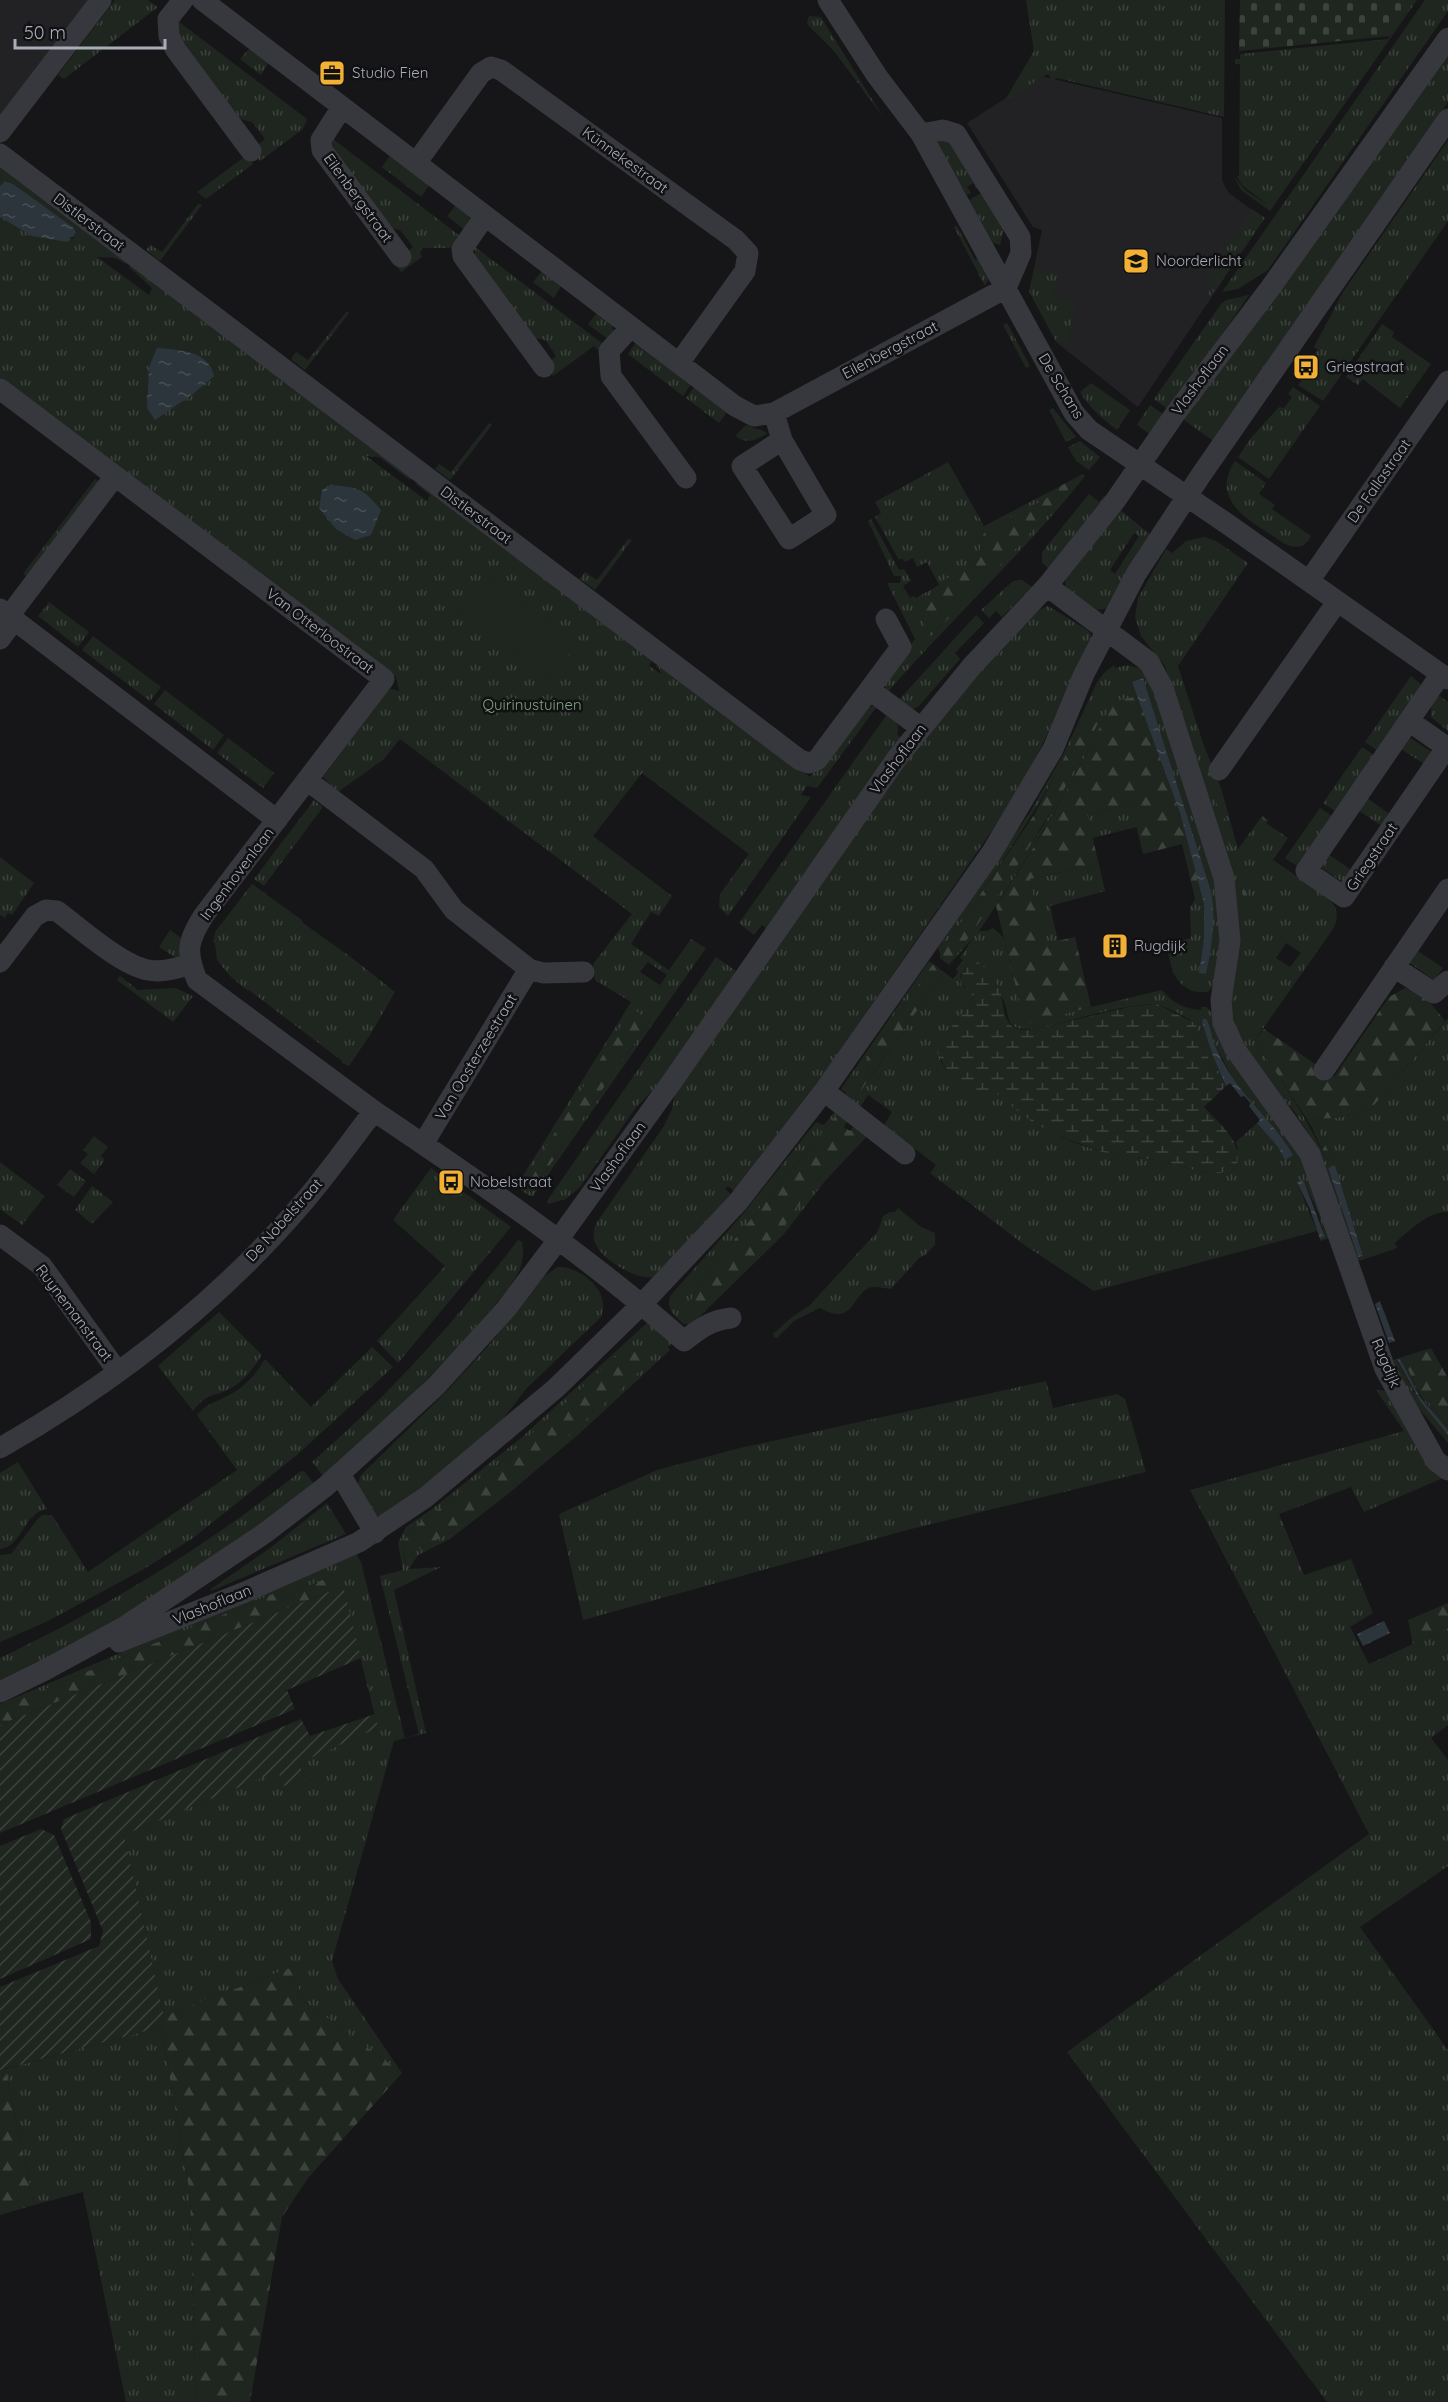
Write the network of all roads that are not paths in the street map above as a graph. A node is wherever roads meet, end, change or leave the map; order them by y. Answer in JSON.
{"nodes":[{"id":1,"x":101,"y":0,"type":"edge"},
{"id":2,"x":183,"y":0,"type":"edge"},
{"id":3,"x":202,"y":0,"type":"edge"},
{"id":4,"x":828,"y":0,"type":"edge"},
{"id":5,"x":1448,"y":38,"type":"edge"},
{"id":6,"x":342,"y":107,"type":"junction"},
{"id":7,"x":1448,"y":119,"type":"edge"},
{"id":8,"x":0,"y":132,"type":"edge"},
{"id":9,"x":921,"y":134,"type":"junction"},
{"id":10,"x":251,"y":151,"type":"dead end"},
{"id":11,"x":0,"y":154,"type":"edge"},
{"id":12,"x":416,"y":163,"type":"junction"},
{"id":13,"x":485,"y":216,"type":"junction"},
{"id":14,"x":401,"y":257,"type":"dead end"},
{"id":15,"x":1006,"y":288,"type":"junction"},
{"id":16,"x":631,"y":327,"type":"junction"},
{"id":17,"x":679,"y":363,"type":"junction"},
{"id":18,"x":544,"y":367,"type":"dead end"},
{"id":19,"x":1448,"y":381,"type":"edge"},
{"id":20,"x":0,"y":389,"type":"edge"},
{"id":21,"x":774,"y":413,"type":"junction"},
{"id":22,"x":782,"y":440,"type":"junction"},
{"id":23,"x":1140,"y":464,"type":"junction"},
{"id":24,"x":115,"y":476,"type":"junction"},
{"id":25,"x":686,"y":478,"type":"dead end"},
{"id":26,"x":1186,"y":496,"type":"junction"},
{"id":27,"x":1309,"y":581,"type":"junction"},
{"id":28,"x":1047,"y":586,"type":"junction"},
{"id":29,"x":1337,"y":602,"type":"junction"},
{"id":30,"x":8,"y":615,"type":"edge"},
{"id":31,"x":886,"y":619,"type":"dead end"},
{"id":32,"x":1106,"y":630,"type":"junction"},
{"id":33,"x":0,"y":639,"type":"edge"},
{"id":34,"x":1444,"y":676,"type":"edge"},
{"id":35,"x":870,"y":690,"type":"junction"},
{"id":36,"x":1409,"y":721,"type":"junction"},
{"id":37,"x":921,"y":728,"type":"junction"},
{"id":38,"x":1447,"y":747,"type":"edge"},
{"id":39,"x":1219,"y":770,"type":"dead end"},
{"id":40,"x":308,"y":781,"type":"junction"},
{"id":41,"x":277,"y":820,"type":"junction"},
{"id":42,"x":1448,"y":889,"type":"edge"},
{"id":43,"x":0,"y":962,"type":"edge"},
{"id":44,"x":190,"y":964,"type":"junction"},
{"id":45,"x":1394,"y":967,"type":"junction"},
{"id":46,"x":529,"y":969,"type":"junction"},
{"id":47,"x":584,"y":972,"type":"dead end"},
{"id":48,"x":1448,"y":981,"type":"edge"},
{"id":49,"x":1324,"y":1070,"type":"dead end"},
{"id":50,"x":824,"y":1091,"type":"junction"},
{"id":51,"x":374,"y":1111,"type":"junction"},
{"id":52,"x":423,"y":1144,"type":"junction"},
{"id":53,"x":905,"y":1154,"type":"dead end"},
{"id":54,"x":0,"y":1234,"type":"edge"},
{"id":55,"x":558,"y":1240,"type":"junction"},
{"id":56,"x":642,"y":1304,"type":"junction"},
{"id":57,"x":731,"y":1318,"type":"dead end"},
{"id":58,"x":118,"y":1372,"type":"junction"},
{"id":59,"x":0,"y":1448,"type":"edge"},
{"id":60,"x":1448,"y":1470,"type":"edge"},
{"id":61,"x":340,"y":1473,"type":"junction"},
{"id":62,"x":375,"y":1533,"type":"junction"},
{"id":63,"x":45,"y":1670,"type":"junction"},
{"id":64,"x":0,"y":1692,"type":"edge"}],
"edges":[{"from":1,"to":8,"type":"street"},
{"from":2,"to":10,"type":"street"},
{"from":3,"to":6,"type":"street"},
{"from":4,"to":9,"type":"street","name":"De Schans"},
{"from":5,"to":23,"type":"street","name":"Vlashoflaan"},
{"from":6,"to":12,"type":"street"},
{"from":6,"to":14,"type":"street","name":"Eilenbergstraat"},
{"from":7,"to":26,"type":"street","name":"Vlashoflaan"},
{"from":9,"to":15,"type":"street","name":"De Schans"},
{"from":9,"to":15,"type":"street"},
{"from":11,"to":35,"type":"street","name":"Distlerstraat"},
{"from":12,"to":13,"type":"street"},
{"from":12,"to":17,"type":"street","name":"Künnekestraat"},
{"from":13,"to":16,"type":"street"},
{"from":13,"to":18,"type":"street"},
{"from":15,"to":21,"type":"street","name":"Eilenbergstraat"},
{"from":15,"to":23,"type":"street","name":"De Schans"},
{"from":16,"to":17,"type":"street"},
{"from":16,"to":25,"type":"street"},
{"from":17,"to":21,"type":"street"},
{"from":19,"to":27,"type":"street","name":"De Fallastraat"},
{"from":20,"to":24,"type":"street","name":"Van Otterloostraat"},
{"from":21,"to":22,"type":"street"},
{"from":22,"to":22,"type":"street"},
{"from":23,"to":26,"type":"street","name":"Griegstraat"},
{"from":23,"to":28,"type":"street","name":"Vlashoflaan"},
{"from":24,"to":30,"type":"street"},
{"from":24,"to":40,"type":"street","name":"Van Otterloostraat"},
{"from":26,"to":27,"type":"street","name":"Griegstraat"},
{"from":26,"to":32,"type":"street","name":"Vlashoflaan"},
{"from":27,"to":29,"type":"street","name":"Griegstraat"},
{"from":28,"to":32,"type":"street","name":"Rugdijk"},
{"from":28,"to":37,"type":"street","name":"Vlashoflaan"},
{"from":29,"to":34,"type":"street","name":"Griegstraat"},
{"from":29,"to":39,"type":"street"},
{"from":30,"to":33,"type":"street"},
{"from":30,"to":41,"type":"street","name":"Ingenhovenlaan"},
{"from":31,"to":35,"type":"street","name":"Distlerstraat"},
{"from":32,"to":50,"type":"street","name":"Vlashoflaan"},
{"from":32,"to":60,"type":"street","name":"Rugdijk"},
{"from":34,"to":36,"type":"street","name":"Griegstraat"},
{"from":35,"to":37,"type":"street"},
{"from":36,"to":38,"type":"street","name":"Griegstraat"},
{"from":36,"to":38,"type":"street","name":"Griegstraat"},
{"from":37,"to":55,"type":"street","name":"Vlashoflaan"},
{"from":40,"to":41,"type":"street","name":"Van Otterloostraat"},
{"from":40,"to":46,"type":"street"},
{"from":41,"to":44,"type":"street","name":"Ingenhovenlaan"},
{"from":42,"to":45,"type":"street"},
{"from":43,"to":44,"type":"street"},
{"from":44,"to":51,"type":"street"},
{"from":45,"to":48,"type":"street"},
{"from":45,"to":49,"type":"street"},
{"from":46,"to":47,"type":"street"},
{"from":46,"to":52,"type":"street","name":"Van Oosterzeestraat"},
{"from":50,"to":53,"type":"street"},
{"from":50,"to":56,"type":"street","name":"Vlashoflaan"},
{"from":51,"to":52,"type":"street"},
{"from":51,"to":58,"type":"street","name":"De Nobelstraat"},
{"from":52,"to":55,"type":"street"},
{"from":54,"to":58,"type":"street","name":"Ruynemanstraat"},
{"from":55,"to":56,"type":"street"},
{"from":55,"to":61,"type":"street","name":"Vlashoflaan"},
{"from":56,"to":57,"type":"street"},
{"from":56,"to":62,"type":"street","name":"Vlashoflaan"},
{"from":58,"to":59,"type":"street","name":"De Nobelstraat"},
{"from":61,"to":62,"type":"street"},
{"from":61,"to":63,"type":"street","name":"Vlashoflaan"},
{"from":62,"to":63,"type":"street","name":"Vlashoflaan"},
{"from":63,"to":64,"type":"street","name":"Vlashoflaan"}]}
